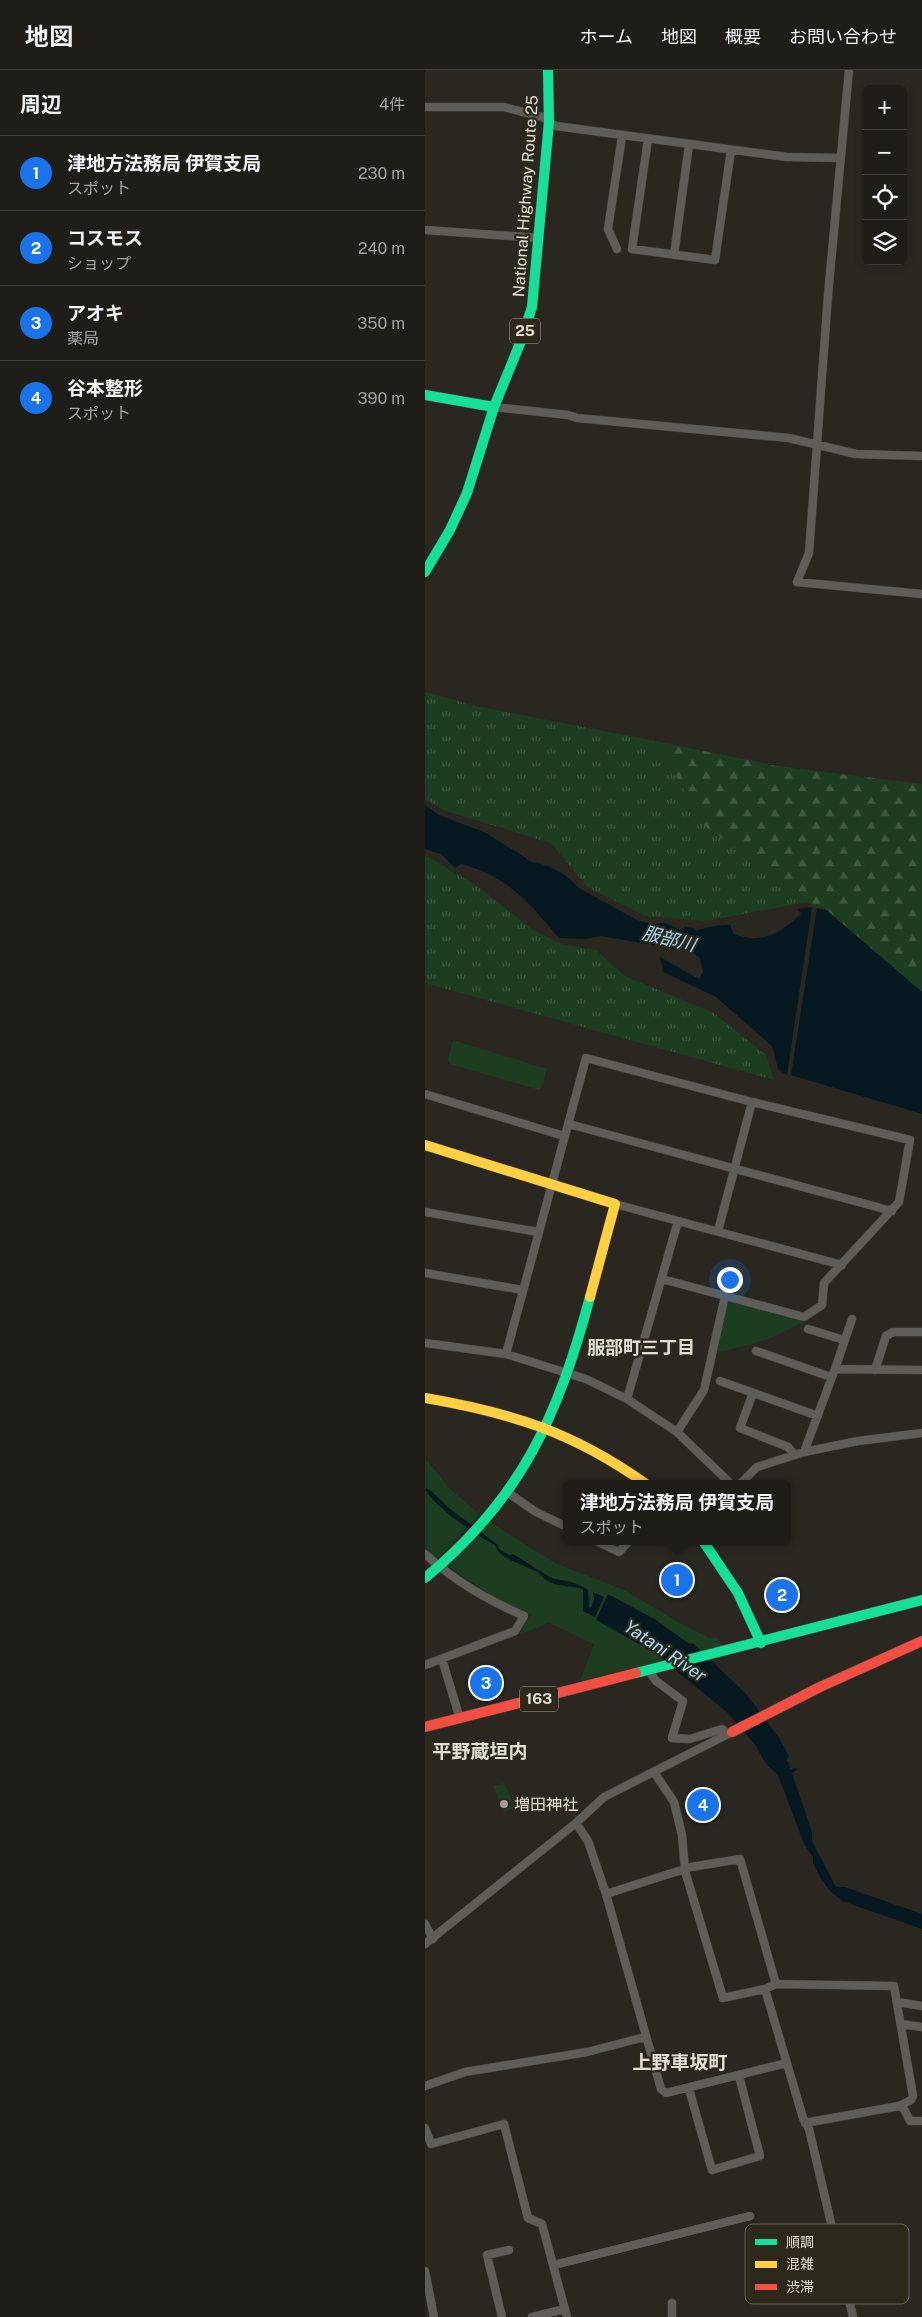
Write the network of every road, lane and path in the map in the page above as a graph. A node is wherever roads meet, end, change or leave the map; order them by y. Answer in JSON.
{"nodes":[{"id":1,"x":548,"y":70,"type":"edge"},
{"id":2,"x":849,"y":70,"type":"edge"},
{"id":3,"x":425,"y":106,"type":"edge"},
{"id":4,"x":549,"y":122,"type":"junction"},
{"id":5,"x":621,"y":136,"type":"junction"},
{"id":6,"x":648,"y":140,"type":"junction"},
{"id":7,"x":689,"y":145,"type":"junction"},
{"id":8,"x":731,"y":150,"type":"junction"},
{"id":9,"x":841,"y":158,"type":"junction"},
{"id":10,"x":425,"y":230,"type":"edge"},
{"id":11,"x":539,"y":238,"type":"junction"},
{"id":12,"x":617,"y":249,"type":"dead end"},
{"id":13,"x":674,"y":255,"type":"junction"},
{"id":14,"x":425,"y":395,"type":"edge"},
{"id":15,"x":494,"y":407,"type":"junction"},
{"id":16,"x":817,"y":446,"type":"junction"},
{"id":17,"x":922,"y":456,"type":"edge"},
{"id":18,"x":425,"y":571,"type":"edge"},
{"id":19,"x":922,"y":594,"type":"edge"},
{"id":20,"x":425,"y":1094,"type":"edge"},
{"id":21,"x":751,"y":1102,"type":"junction"},
{"id":22,"x":569,"y":1124,"type":"junction"},
{"id":23,"x":564,"y":1136,"type":"junction"},
{"id":24,"x":425,"y":1145,"type":"edge"},
{"id":25,"x":736,"y":1169,"type":"junction"},
{"id":26,"x":553,"y":1185,"type":"junction"},
{"id":27,"x":615,"y":1204,"type":"junction"},
{"id":28,"x":892,"y":1211,"type":"junction"},
{"id":29,"x":425,"y":1212,"type":"edge"},
{"id":30,"x":678,"y":1222,"type":"junction"},
{"id":31,"x":718,"y":1231,"type":"junction"},
{"id":32,"x":538,"y":1232,"type":"junction"},
{"id":33,"x":842,"y":1265,"type":"junction"},
{"id":34,"x":425,"y":1273,"type":"edge"},
{"id":35,"x":662,"y":1279,"type":"junction"},
{"id":36,"x":521,"y":1290,"type":"junction"},
{"id":37,"x":725,"y":1296,"type":"junction"},
{"id":38,"x":852,"y":1319,"type":"dead end"},
{"id":39,"x":808,"y":1329,"type":"dead end"},
{"id":40,"x":922,"y":1332,"type":"edge"},
{"id":41,"x":844,"y":1340,"type":"junction"},
{"id":42,"x":425,"y":1343,"type":"edge"},
{"id":43,"x":756,"y":1351,"type":"dead end"},
{"id":44,"x":506,"y":1354,"type":"junction"},
{"id":45,"x":875,"y":1370,"type":"junction"},
{"id":46,"x":922,"y":1370,"type":"edge"},
{"id":47,"x":568,"y":1373,"type":"junction"},
{"id":48,"x":833,"y":1373,"type":"junction"},
{"id":49,"x":720,"y":1381,"type":"dead end"},
{"id":50,"x":753,"y":1393,"type":"junction"},
{"id":51,"x":425,"y":1398,"type":"edge"},
{"id":52,"x":627,"y":1399,"type":"junction"},
{"id":53,"x":818,"y":1416,"type":"junction"},
{"id":54,"x":547,"y":1425,"type":"junction"},
{"id":55,"x":677,"y":1432,"type":"junction"},
{"id":56,"x":922,"y":1432,"type":"edge"},
{"id":57,"x":804,"y":1452,"type":"junction"},
{"id":58,"x":795,"y":1455,"type":"junction"},
{"id":59,"x":641,"y":1480,"type":"edge"},
{"id":60,"x":727,"y":1480,"type":"edge"},
{"id":61,"x":744,"y":1480,"type":"edge"},
{"id":62,"x":507,"y":1492,"type":"junction"},
{"id":63,"x":563,"y":1525,"type":"edge"},
{"id":64,"x":604,"y":1545,"type":"edge"},
{"id":65,"x":625,"y":1545,"type":"edge"},
{"id":66,"x":706,"y":1545,"type":"edge"},
{"id":67,"x":425,"y":1554,"type":"edge"},
{"id":68,"x":442,"y":1564,"type":"junction"},
{"id":69,"x":425,"y":1578,"type":"edge"},
{"id":70,"x":922,"y":1600,"type":"edge"},
{"id":71,"x":922,"y":1641,"type":"edge"},
{"id":72,"x":761,"y":1643,"type":"junction"},
{"id":73,"x":442,"y":1658,"type":"junction"},
{"id":74,"x":425,"y":1665,"type":"edge"},
{"id":75,"x":651,"y":1670,"type":"junction"},
{"id":76,"x":460,"y":1719,"type":"junction"},
{"id":77,"x":425,"y":1727,"type":"edge"},
{"id":78,"x":730,"y":1733,"type":"junction"},
{"id":79,"x":654,"y":1772,"type":"junction"},
{"id":80,"x":576,"y":1823,"type":"junction"},
{"id":81,"x":685,"y":1871,"type":"junction"},
{"id":82,"x":605,"y":1894,"type":"junction"},
{"id":83,"x":425,"y":1924,"type":"edge"},
{"id":84,"x":433,"y":1939,"type":"junction"},
{"id":85,"x":425,"y":1944,"type":"edge"},
{"id":86,"x":776,"y":1984,"type":"junction"},
{"id":87,"x":765,"y":1989,"type":"junction"},
{"id":88,"x":897,"y":2002,"type":"junction"},
{"id":89,"x":922,"y":2006,"type":"edge"},
{"id":90,"x":901,"y":2024,"type":"junction"},
{"id":91,"x":922,"y":2027,"type":"edge"},
{"id":92,"x":645,"y":2037,"type":"junction"},
{"id":93,"x":787,"y":2063,"type":"junction"},
{"id":94,"x":739,"y":2076,"type":"junction"},
{"id":95,"x":425,"y":2086,"type":"edge"},
{"id":96,"x":689,"y":2089,"type":"junction"},
{"id":97,"x":899,"y":2106,"type":"junction"},
{"id":98,"x":922,"y":2121,"type":"edge"},
{"id":99,"x":805,"y":2123,"type":"junction"},
{"id":100,"x":425,"y":2128,"type":"edge"},
{"id":101,"x":750,"y":2216,"type":"dead end"},
{"id":102,"x":832,"y":2224,"type":"edge"},
{"id":103,"x":509,"y":2250,"type":"dead end"},
{"id":104,"x":554,"y":2265,"type":"junction"},
{"id":105,"x":425,"y":2271,"type":"edge"},
{"id":106,"x":428,"y":2302,"type":"edge"},
{"id":107,"x":672,"y":2303,"type":"dead end"},
{"id":108,"x":850,"y":2304,"type":"edge"},
{"id":109,"x":566,"y":2313,"type":"edge"},
{"id":110,"x":434,"y":2317,"type":"edge"},
{"id":111,"x":502,"y":2317,"type":"edge"},
{"id":112,"x":532,"y":2317,"type":"edge"},
{"id":113,"x":672,"y":2317,"type":"edge"},
{"id":114,"x":853,"y":2317,"type":"edge"}],
"edges":[{"from":1,"to":4,"type":"main road","name":"National Highway Route 25","number":"25"},
{"from":2,"to":9,"type":"street"},
{"from":3,"to":4,"type":"street"},
{"from":4,"to":5,"type":"street"},
{"from":4,"to":11,"type":"main road","name":"National Highway Route 25","number":"25"},
{"from":5,"to":6,"type":"street"},
{"from":5,"to":12,"type":"street"},
{"from":6,"to":7,"type":"street"},
{"from":6,"to":13,"type":"street"},
{"from":7,"to":8,"type":"street"},
{"from":7,"to":13,"type":"street"},
{"from":8,"to":9,"type":"street"},
{"from":8,"to":13,"type":"street"},
{"from":9,"to":16,"type":"street"},
{"from":10,"to":11,"type":"street"},
{"from":11,"to":15,"type":"main road","name":"National Highway Route 25","number":"25"},
{"from":14,"to":15,"type":"main road"},
{"from":15,"to":16,"type":"street"},
{"from":15,"to":18,"type":"main road","name":"National Highway Route 25","number":"25"},
{"from":16,"to":17,"type":"street"},
{"from":16,"to":19,"type":"street"},
{"from":20,"to":23,"type":"street"},
{"from":21,"to":22,"type":"street"},
{"from":21,"to":25,"type":"street"},
{"from":21,"to":28,"type":"street"},
{"from":22,"to":23,"type":"street"},
{"from":22,"to":25,"type":"street"},
{"from":23,"to":26,"type":"street"},
{"from":24,"to":26,"type":"main road"},
{"from":25,"to":28,"type":"street"},
{"from":25,"to":31,"type":"street"},
{"from":26,"to":27,"type":"main road"},
{"from":26,"to":32,"type":"street"},
{"from":27,"to":30,"type":"street"},
{"from":27,"to":47,"type":"main road"},
{"from":28,"to":33,"type":"street"},
{"from":29,"to":32,"type":"street"},
{"from":30,"to":31,"type":"street"},
{"from":30,"to":35,"type":"street"},
{"from":31,"to":33,"type":"street"},
{"from":32,"to":36,"type":"street"},
{"from":33,"to":37,"type":"street"},
{"from":34,"to":36,"type":"street"},
{"from":35,"to":37,"type":"street"},
{"from":35,"to":52,"type":"street"},
{"from":36,"to":44,"type":"street"},
{"from":37,"to":55,"type":"street"},
{"from":38,"to":41,"type":"street"},
{"from":39,"to":41,"type":"street"},
{"from":40,"to":45,"type":"street"},
{"from":41,"to":48,"type":"street"},
{"from":42,"to":44,"type":"street"},
{"from":43,"to":48,"type":"street"},
{"from":44,"to":47,"type":"street"},
{"from":45,"to":46,"type":"street"},
{"from":45,"to":48,"type":"street"},
{"from":47,"to":52,"type":"street"},
{"from":47,"to":54,"type":"main road"},
{"from":48,"to":53,"type":"street"},
{"from":49,"to":50,"type":"street"},
{"from":50,"to":53,"type":"street"},
{"from":50,"to":58,"type":"street"},
{"from":51,"to":54,"type":"main road"},
{"from":52,"to":55,"type":"street"},
{"from":53,"to":57,"type":"street"},
{"from":54,"to":59,"type":"main road"},
{"from":54,"to":62,"type":"main road"},
{"from":55,"to":60,"type":"street"},
{"from":56,"to":57,"type":"street"},
{"from":57,"to":58,"type":"street"},
{"from":58,"to":61,"type":"street"},
{"from":62,"to":63,"type":"street"},
{"from":62,"to":68,"type":"main road"},
{"from":64,"to":65,"type":"street"},
{"from":66,"to":72,"type":"main road"},
{"from":67,"to":68,"type":"street"},
{"from":68,"to":69,"type":"main road"},
{"from":68,"to":73,"type":"street"},
{"from":70,"to":72,"type":"main road","number":"163"},
{"from":71,"to":78,"type":"main road"},
{"from":72,"to":75,"type":"main road","number":"163"},
{"from":73,"to":74,"type":"street"},
{"from":73,"to":76,"type":"street"},
{"from":75,"to":76,"type":"main road","number":"163"},
{"from":75,"to":78,"type":"street"},
{"from":76,"to":77,"type":"main road","number":"163"},
{"from":78,"to":79,"type":"street"},
{"from":79,"to":80,"type":"street"},
{"from":79,"to":81,"type":"street"},
{"from":80,"to":82,"type":"street"},
{"from":80,"to":84,"type":"street"},
{"from":81,"to":82,"type":"street"},
{"from":81,"to":86,"type":"street"},
{"from":81,"to":87,"type":"street"},
{"from":82,"to":92,"type":"street"},
{"from":83,"to":84,"type":"street"},
{"from":84,"to":85,"type":"street"},
{"from":86,"to":87,"type":"street"},
{"from":86,"to":88,"type":"street"},
{"from":87,"to":93,"type":"street"},
{"from":88,"to":89,"type":"street"},
{"from":88,"to":90,"type":"street"},
{"from":90,"to":91,"type":"street"},
{"from":90,"to":97,"type":"street"},
{"from":92,"to":95,"type":"street"},
{"from":92,"to":96,"type":"street"},
{"from":93,"to":94,"type":"street"},
{"from":93,"to":99,"type":"street"},
{"from":94,"to":96,"type":"street"},
{"from":94,"to":96,"type":"street"},
{"from":97,"to":98,"type":"street"},
{"from":97,"to":99,"type":"street"},
{"from":99,"to":102,"type":"street"},
{"from":100,"to":104,"type":"street"},
{"from":101,"to":104,"type":"street"},
{"from":103,"to":111,"type":"street"},
{"from":104,"to":109,"type":"street"},
{"from":105,"to":106,"type":"street"},
{"from":106,"to":110,"type":"street"},
{"from":107,"to":113,"type":"street"},
{"from":108,"to":114,"type":"street"},
{"from":109,"to":112,"type":"street"}]}
